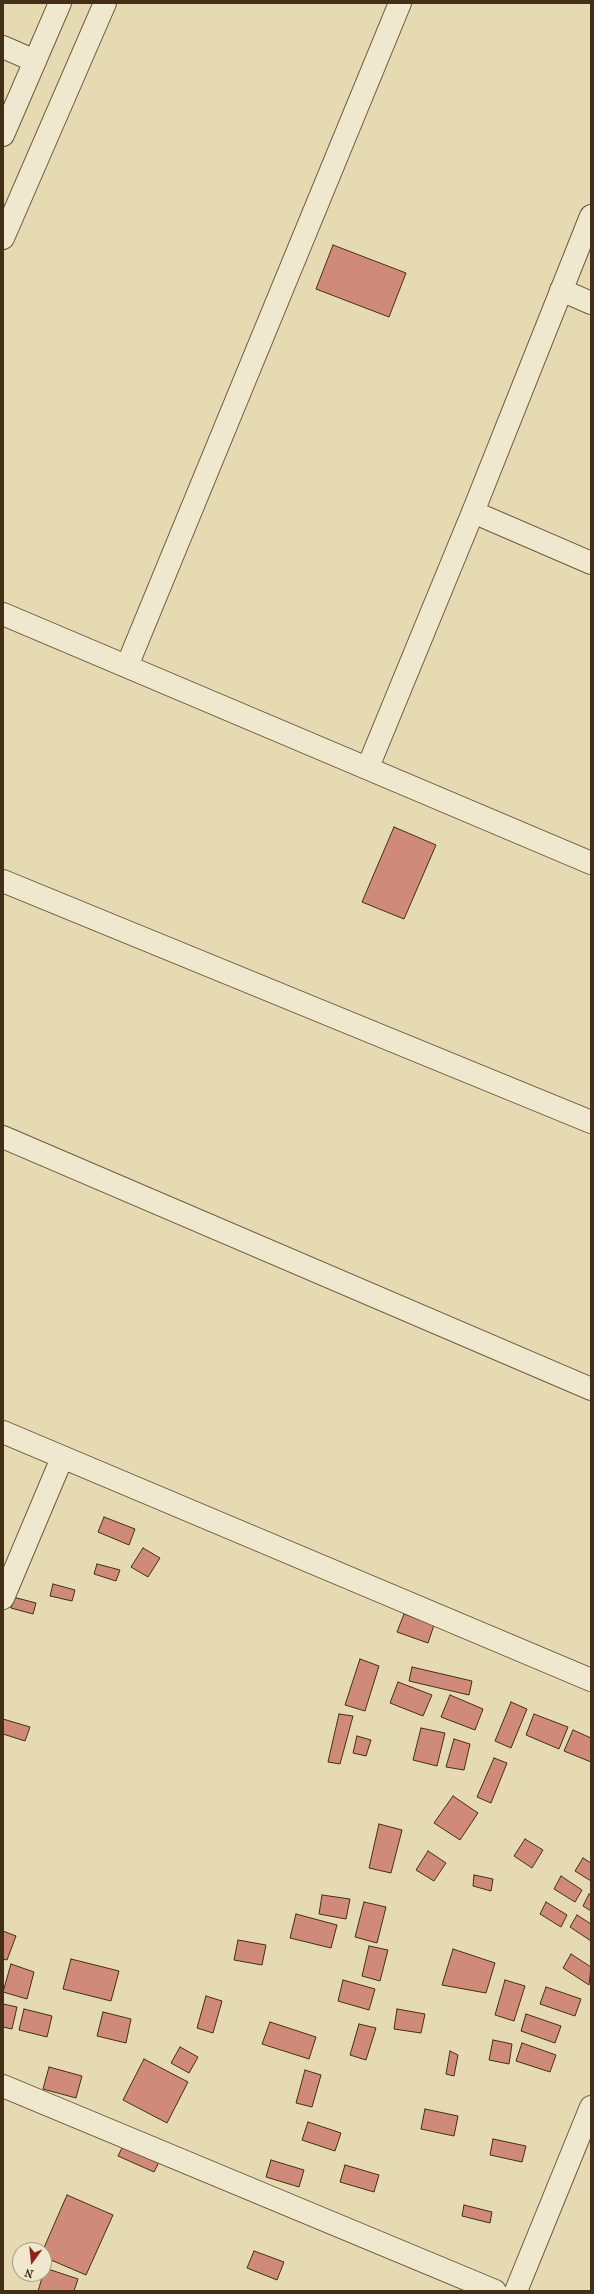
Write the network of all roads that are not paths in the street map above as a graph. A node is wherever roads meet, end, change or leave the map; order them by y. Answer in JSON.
{"nodes":[{"id":1,"x":60,"y":3,"type":"edge"},
{"id":2,"x":105,"y":3,"type":"edge"},
{"id":3,"x":400,"y":3,"type":"edge"},
{"id":4,"x":3,"y":47,"type":"edge"},
{"id":5,"x":35,"y":61,"type":"junction"},
{"id":6,"x":3,"y":136,"type":"edge"},
{"id":7,"x":591,"y":216,"type":"edge"},
{"id":8,"x":3,"y":238,"type":"edge"},
{"id":9,"x":560,"y":290,"type":"junction"},
{"id":10,"x":591,"y":303,"type":"edge"},
{"id":11,"x":473,"y":512,"type":"junction"},
{"id":12,"x":591,"y":563,"type":"edge"},
{"id":13,"x":3,"y":614,"type":"edge"},
{"id":14,"x":127,"y":666,"type":"junction"},
{"id":15,"x":368,"y":767,"type":"junction"},
{"id":16,"x":591,"y":863,"type":"edge"},
{"id":17,"x":3,"y":880,"type":"edge"},
{"id":18,"x":591,"y":1122,"type":"edge"},
{"id":19,"x":3,"y":1137,"type":"edge"},
{"id":20,"x":591,"y":1389,"type":"edge"},
{"id":21,"x":3,"y":1432,"type":"edge"},
{"id":22,"x":62,"y":1458,"type":"junction"},
{"id":23,"x":3,"y":1598,"type":"edge"},
{"id":24,"x":591,"y":1680,"type":"edge"},
{"id":25,"x":3,"y":2086,"type":"edge"},
{"id":26,"x":591,"y":2107,"type":"edge"},
{"id":27,"x":495,"y":2291,"type":"edge"},
{"id":28,"x":516,"y":2291,"type":"edge"}],
"edges":[{"from":1,"to":5,"type":"street"},
{"from":2,"to":8,"type":"street"},
{"from":3,"to":14,"type":"street"},
{"from":4,"to":5,"type":"street"},
{"from":5,"to":6,"type":"street"},
{"from":7,"to":9,"type":"street"},
{"from":9,"to":10,"type":"street"},
{"from":9,"to":11,"type":"street"},
{"from":11,"to":12,"type":"street"},
{"from":11,"to":15,"type":"street"},
{"from":13,"to":14,"type":"street"},
{"from":14,"to":15,"type":"street"},
{"from":15,"to":16,"type":"street"},
{"from":17,"to":18,"type":"street"},
{"from":19,"to":20,"type":"street"},
{"from":21,"to":22,"type":"street"},
{"from":22,"to":23,"type":"street"},
{"from":22,"to":24,"type":"street"},
{"from":25,"to":27,"type":"street"},
{"from":26,"to":28,"type":"street"}]}
